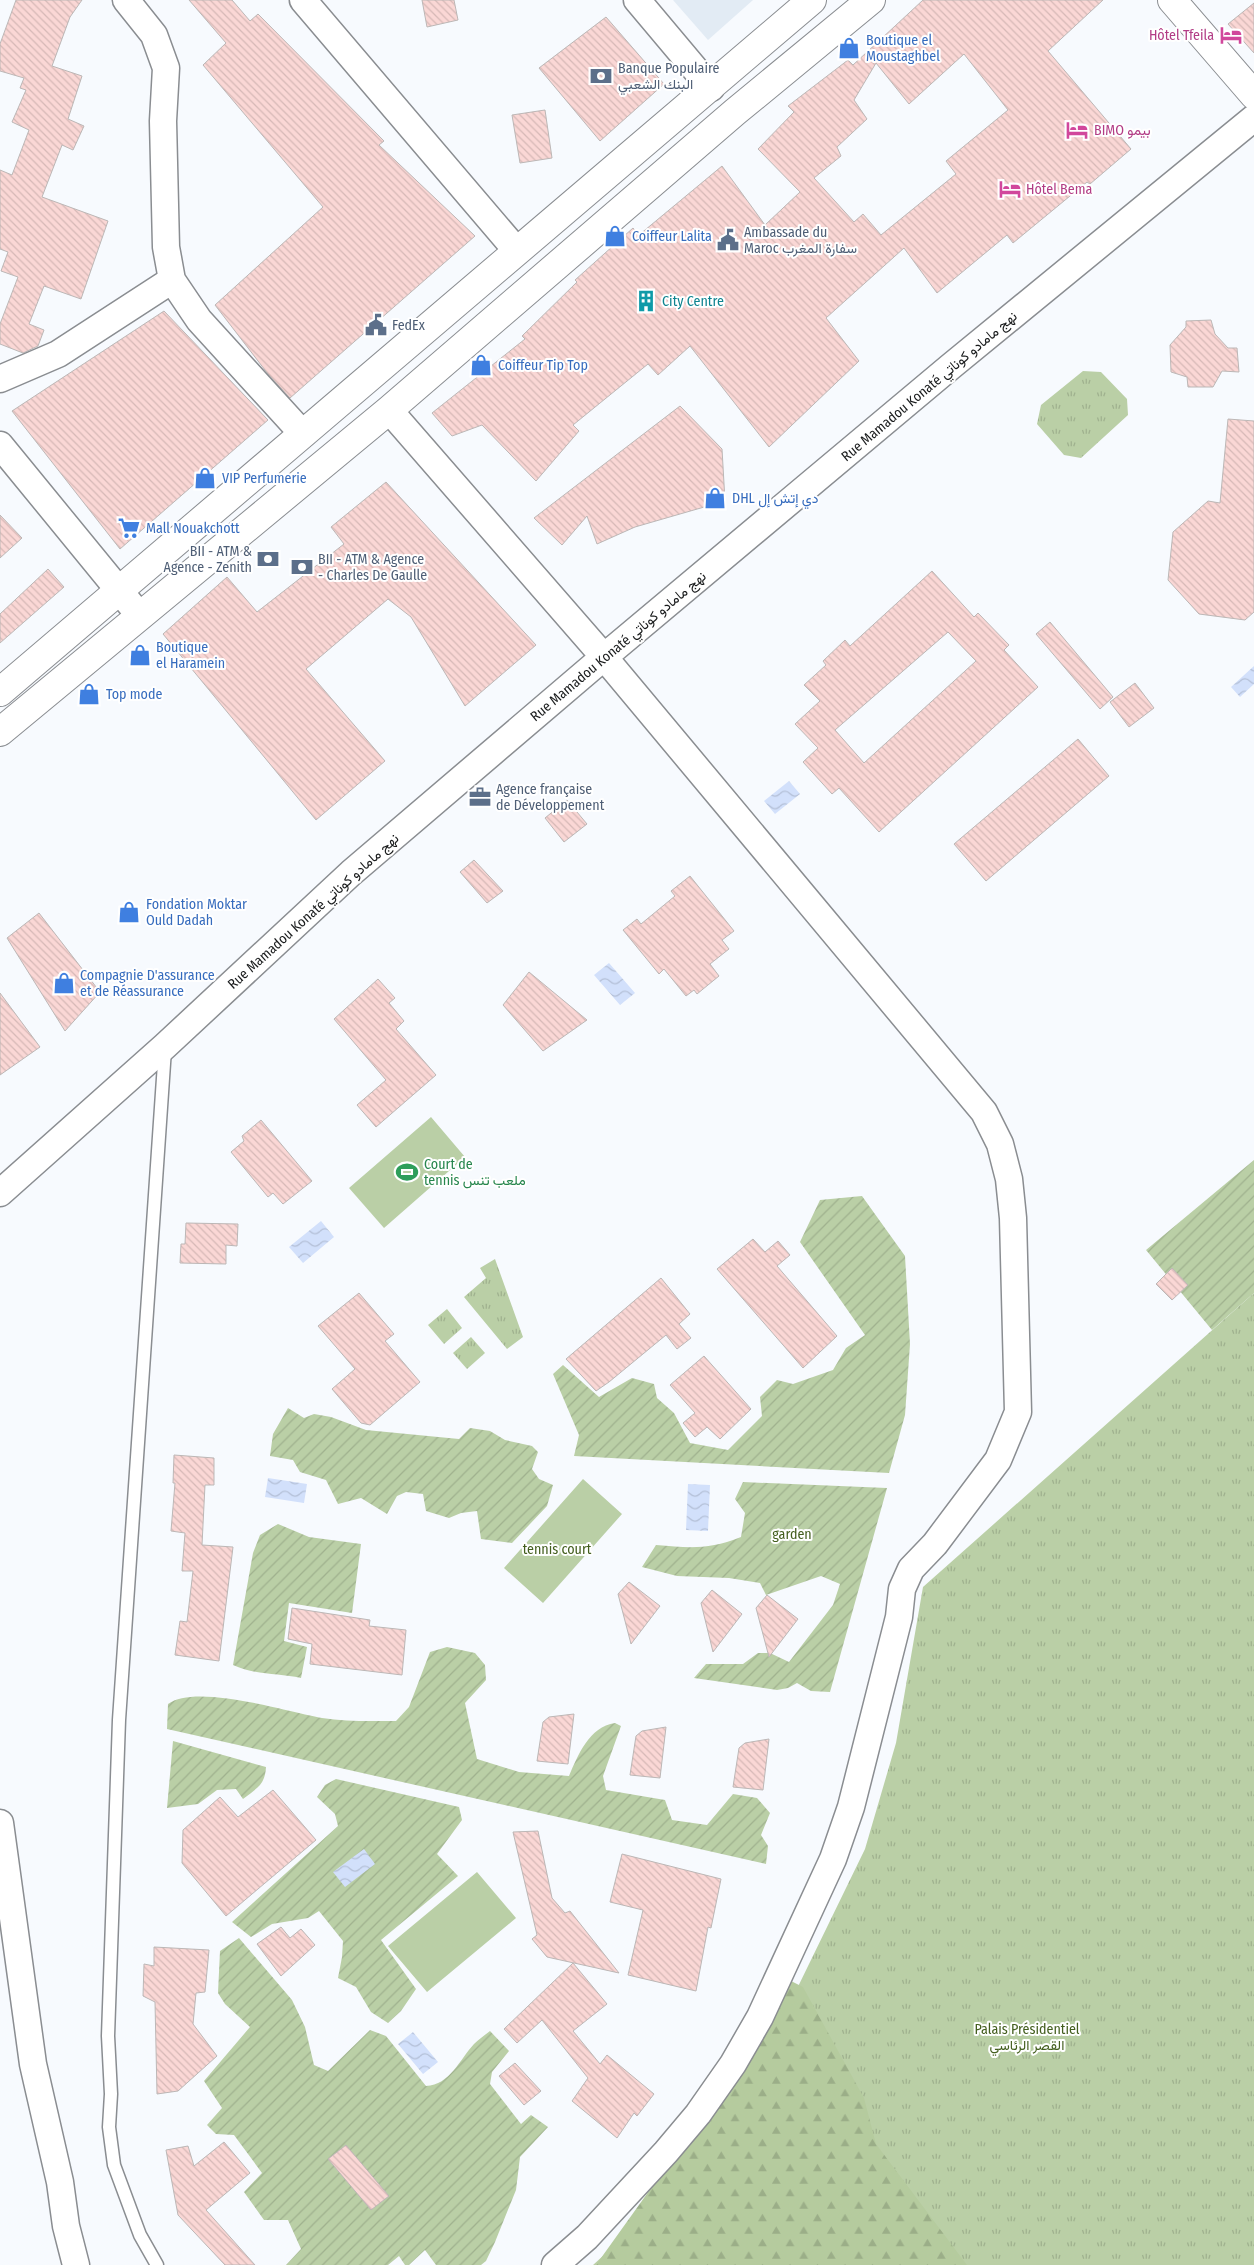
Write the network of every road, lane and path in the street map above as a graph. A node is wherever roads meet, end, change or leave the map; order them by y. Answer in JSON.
{"nodes":[{"id":1,"x":126,"y":0,"type":"edge"},
{"id":2,"x":303,"y":0,"type":"edge"},
{"id":3,"x":637,"y":0,"type":"edge"},
{"id":4,"x":812,"y":0,"type":"edge"},
{"id":5,"x":871,"y":0,"type":"edge"},
{"id":6,"x":1172,"y":0,"type":"edge"},
{"id":7,"x":711,"y":88,"type":"junction"},
{"id":8,"x":1254,"y":95,"type":"edge"},
{"id":9,"x":1254,"y":118,"type":"edge"},
{"id":10,"x":517,"y":251,"type":"junction"},
{"id":11,"x":172,"y":280,"type":"junction"},
{"id":12,"x":0,"y":379,"type":"edge"},
{"id":13,"x":389,"y":410,"type":"junction"},
{"id":14,"x":304,"y":434,"type":"junction"},
{"id":15,"x":0,"y":445,"type":"edge"},
{"id":16,"x":120,"y":592,"type":"junction"},
{"id":17,"x":140,"y":616,"type":"junction"},
{"id":18,"x":604,"y":657,"type":"junction"},
{"id":19,"x":0,"y":692,"type":"edge"},
{"id":20,"x":0,"y":732,"type":"edge"},
{"id":21,"x":165,"y":1046,"type":"junction"},
{"id":22,"x":0,"y":1193,"type":"edge"},
{"id":23,"x":1,"y":1839,"type":"edge"},
{"id":24,"x":76,"y":2265,"type":"edge"},
{"id":25,"x":157,"y":2265,"type":"edge"},
{"id":26,"x":555,"y":2265,"type":"edge"}],
"edges":[{"from":1,"to":11,"type":"street"},
{"from":2,"to":10,"type":"street"},
{"from":3,"to":7,"type":"street"},
{"from":4,"to":7,"type":"street"},
{"from":5,"to":13,"type":"street"},
{"from":6,"to":8,"type":"street"},
{"from":7,"to":10,"type":"street"},
{"from":9,"to":18,"type":"street","name":"Rue Mamadou Konaté نهج مامادو كوناتي"},
{"from":10,"to":14,"type":"street"},
{"from":11,"to":12,"type":"street"},
{"from":11,"to":14,"type":"street"},
{"from":13,"to":17,"type":"street"},
{"from":13,"to":18,"type":"street"},
{"from":14,"to":16,"type":"street"},
{"from":15,"to":16,"type":"street"},
{"from":16,"to":17,"type":"street"},
{"from":16,"to":19,"type":"street"},
{"from":17,"to":20,"type":"street"},
{"from":18,"to":21,"type":"street","name":"Rue Mamadou Konaté نهج مامادو كوناتي"},
{"from":18,"to":26,"type":"street"},
{"from":21,"to":22,"type":"street","name":"Rue Mamadou Konaté نهج مامادو كوناتي"},
{"from":21,"to":25,"type":"lane"},
{"from":23,"to":24,"type":"street"}]}
